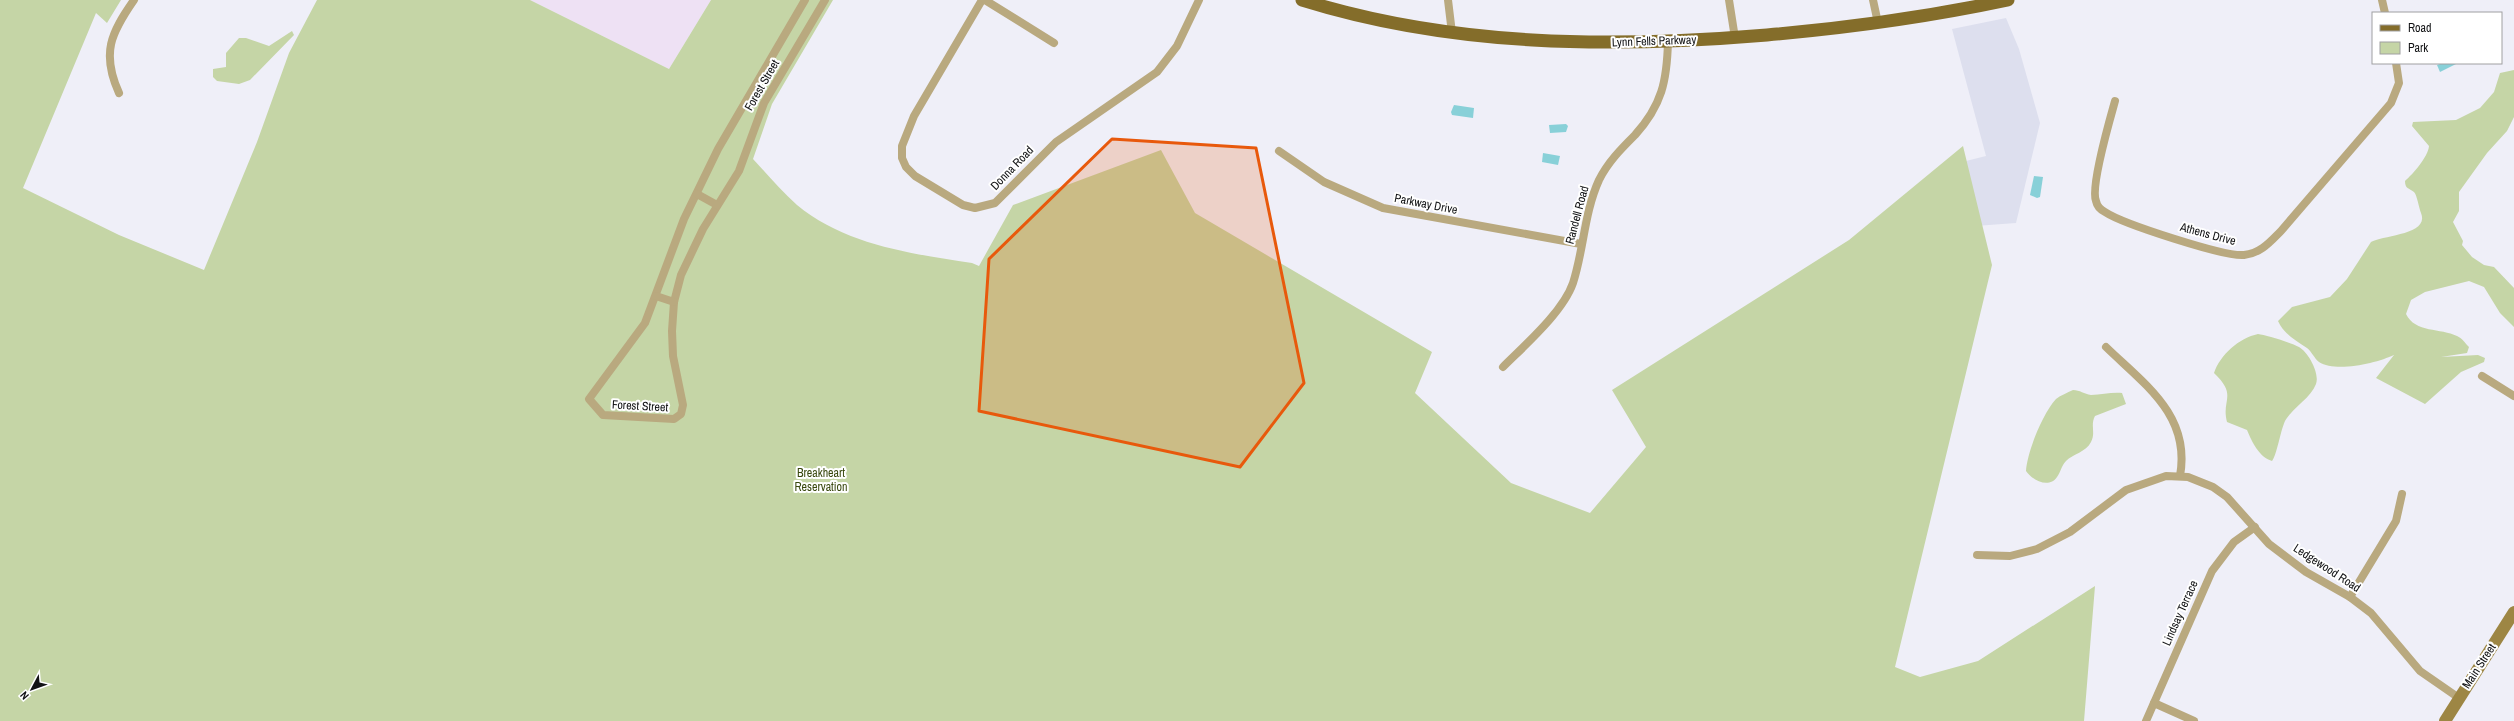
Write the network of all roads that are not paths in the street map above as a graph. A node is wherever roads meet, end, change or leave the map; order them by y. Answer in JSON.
{"nodes":[{"id":1,"x":134,"y":0,"type":"edge"},
{"id":2,"x":805,"y":0,"type":"edge"},
{"id":3,"x":825,"y":0,"type":"edge"},
{"id":4,"x":984,"y":0,"type":"edge"},
{"id":5,"x":1199,"y":0,"type":"edge"},
{"id":6,"x":1302,"y":0,"type":"edge"},
{"id":7,"x":1448,"y":0,"type":"edge"},
{"id":8,"x":1729,"y":0,"type":"edge"},
{"id":9,"x":1873,"y":0,"type":"edge"},
{"id":10,"x":2008,"y":0,"type":"edge"},
{"id":11,"x":2382,"y":0,"type":"edge"},
{"id":12,"x":2385,"y":12,"type":"edge"},
{"id":13,"x":1878,"y":23,"type":"junction"},
{"id":14,"x":1452,"y":33,"type":"junction"},
{"id":15,"x":1735,"y":38,"type":"junction"},
{"id":16,"x":1668,"y":41,"type":"junction"},
{"id":17,"x":1054,"y":42,"type":"dead end"},
{"id":18,"x":2396,"y":64,"type":"edge"},
{"id":19,"x":119,"y":93,"type":"dead end"},
{"id":20,"x":2115,"y":100,"type":"dead end"},
{"id":21,"x":1279,"y":151,"type":"dead end"},
{"id":22,"x":697,"y":194,"type":"junction"},
{"id":23,"x":717,"y":205,"type":"junction"},
{"id":24,"x":1582,"y":244,"type":"junction"},
{"id":25,"x":656,"y":296,"type":"junction"},
{"id":26,"x":674,"y":302,"type":"junction"},
{"id":27,"x":2106,"y":347,"type":"dead end"},
{"id":28,"x":1503,"y":367,"type":"dead end"},
{"id":29,"x":2482,"y":376,"type":"dead end"},
{"id":30,"x":2514,"y":396,"type":"edge"},
{"id":31,"x":2180,"y":476,"type":"junction"},
{"id":32,"x":2402,"y":494,"type":"dead end"},
{"id":33,"x":2255,"y":527,"type":"junction"},
{"id":34,"x":1977,"y":555,"type":"dead end"},
{"id":35,"x":2350,"y":596,"type":"junction"},
{"id":36,"x":2514,"y":612,"type":"edge"},
{"id":37,"x":2459,"y":698,"type":"junction"},
{"id":38,"x":2154,"y":703,"type":"junction"},
{"id":39,"x":2146,"y":721,"type":"edge"},
{"id":40,"x":2194,"y":721,"type":"edge"},
{"id":41,"x":2445,"y":721,"type":"edge"}],
"edges":[{"from":1,"to":19,"type":"street"},
{"from":2,"to":22,"type":"street","name":"Forest Street"},
{"from":3,"to":23,"type":"street","name":"Forest Street"},
{"from":4,"to":5,"type":"street","name":"Donna Road"},
{"from":4,"to":17,"type":"street"},
{"from":6,"to":14,"type":"main road","name":"Lynn Fells Parkway"},
{"from":7,"to":14,"type":"street"},
{"from":8,"to":15,"type":"street"},
{"from":9,"to":13,"type":"street"},
{"from":10,"to":13,"type":"main road","name":"Lynn Fells Parkway"},
{"from":11,"to":12,"type":"street"},
{"from":13,"to":15,"type":"main road","name":"Lynn Fells Parkway"},
{"from":14,"to":16,"type":"main road","name":"Lynn Fells Parkway"},
{"from":15,"to":16,"type":"main road","name":"Lynn Fells Parkway"},
{"from":16,"to":24,"type":"street","name":"Randell Road"},
{"from":18,"to":20,"type":"street","name":"Athens Drive"},
{"from":21,"to":24,"type":"street","name":"Parkway Drive"},
{"from":22,"to":23,"type":"street"},
{"from":22,"to":25,"type":"street","name":"Forest Street"},
{"from":23,"to":26,"type":"street","name":"Forest Street"},
{"from":24,"to":28,"type":"street","name":"Randell Road"},
{"from":25,"to":26,"type":"street"},
{"from":25,"to":26,"type":"street","name":"Forest Street"},
{"from":27,"to":31,"type":"street"},
{"from":29,"to":30,"type":"street"},
{"from":31,"to":33,"type":"street","name":"Ledgewood Road"},
{"from":31,"to":34,"type":"street","name":"Ledgewood Road"},
{"from":32,"to":35,"type":"street"},
{"from":33,"to":35,"type":"street","name":"Ledgewood Road"},
{"from":33,"to":38,"type":"street","name":"Lindsay Terrace"},
{"from":35,"to":37,"type":"street","name":"Ledgewood Road"},
{"from":36,"to":37,"type":"main road","name":"Main Street"},
{"from":37,"to":41,"type":"main road","name":"Main Street"},
{"from":38,"to":39,"type":"street","name":"Lindsay Terrace"},
{"from":38,"to":40,"type":"street"}]}
